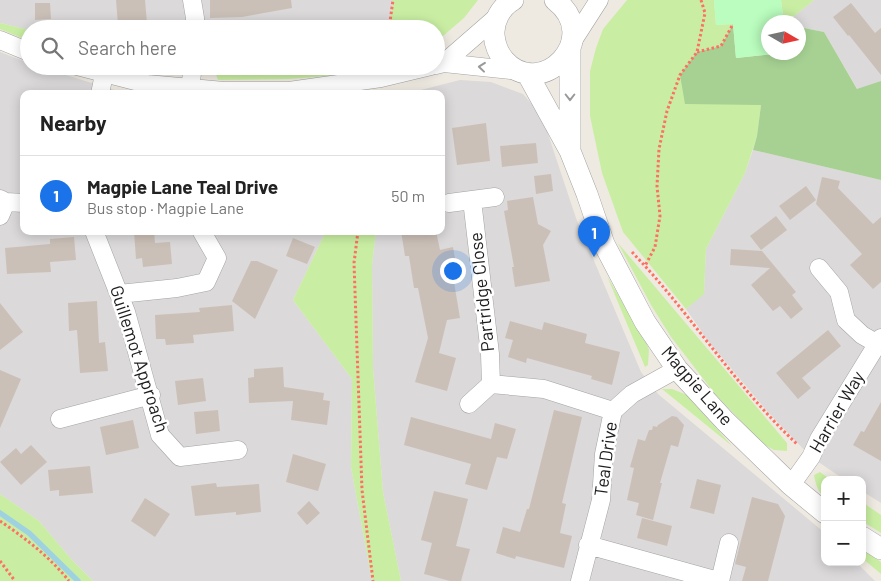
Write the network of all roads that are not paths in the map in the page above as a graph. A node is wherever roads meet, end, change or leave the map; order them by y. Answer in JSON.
{"nodes":[{"id":1,"x":192,"y":0,"type":"edge"},
{"id":2,"x":555,"y":0,"type":"edge"},
{"id":3,"x":599,"y":0,"type":"edge"},
{"id":4,"x":503,"y":7,"type":"edge"},
{"id":5,"x":195,"y":20,"type":"edge"},
{"id":6,"x":0,"y":40,"type":"edge"},
{"id":7,"x":571,"y":45,"type":"junction"},
{"id":8,"x":20,"y":48,"type":"edge"},
{"id":9,"x":445,"y":58,"type":"edge"},
{"id":10,"x":445,"y":66,"type":"edge"},
{"id":11,"x":523,"y":72,"type":"junction"},
{"id":12,"x":104,"y":75,"type":"edge"},
{"id":13,"x":108,"y":75,"type":"edge"},
{"id":14,"x":192,"y":75,"type":"edge"},
{"id":15,"x":394,"y":75,"type":"edge"},
{"id":16,"x":190,"y":88,"type":"junction"},
{"id":17,"x":101,"y":90,"type":"edge"},
{"id":18,"x":213,"y":90,"type":"edge"},
{"id":19,"x":296,"y":90,"type":"edge"},
{"id":20,"x":570,"y":151,"type":"junction"},
{"id":21,"x":495,"y":197,"type":"dead end"},
{"id":22,"x":472,"y":200,"type":"junction"},
{"id":23,"x":449,"y":203,"type":"dead end"},
{"id":24,"x":96,"y":235,"type":"edge"},
{"id":25,"x":204,"y":235,"type":"edge"},
{"id":26,"x":820,"y":268,"type":"dead end"},
{"id":27,"x":119,"y":294,"type":"junction"},
{"id":28,"x":879,"y":341,"type":"edge"},
{"id":29,"x":677,"y":369,"type":"junction"},
{"id":30,"x":491,"y":384,"type":"junction"},
{"id":31,"x":150,"y":395,"type":"junction"},
{"id":32,"x":469,"y":404,"type":"dead end"},
{"id":33,"x":613,"y":411,"type":"junction"},
{"id":34,"x":60,"y":419,"type":"dead end"},
{"id":35,"x":238,"y":450,"type":"dead end"},
{"id":36,"x":791,"y":485,"type":"junction"},
{"id":37,"x":821,"y":509,"type":"edge"},
{"id":38,"x":866,"y":540,"type":"edge"},
{"id":39,"x":729,"y":543,"type":"dead end"},
{"id":40,"x":588,"y":545,"type":"junction"},
{"id":41,"x":881,"y":549,"type":"edge"},
{"id":42,"x":580,"y":581,"type":"edge"},
{"id":43,"x":719,"y":581,"type":"edge"}],
"edges":[{"from":1,"to":5,"type":"street"},
{"from":2,"to":7,"type":"street","name":"Magpie Lane"},
{"from":3,"to":7,"type":"street"},
{"from":4,"to":9,"type":"street"},
{"from":4,"to":11,"type":"street"},
{"from":6,"to":8,"type":"street"},
{"from":7,"to":11,"type":"street"},
{"from":7,"to":20,"type":"street","name":"Magpie Lane","one_way":true},
{"from":11,"to":10,"type":"street","one_way":true},
{"from":11,"to":20,"type":"street","name":"Magpie Lane"},
{"from":12,"to":17,"type":"street"},
{"from":13,"to":16,"type":"street"},
{"from":14,"to":16,"type":"street"},
{"from":15,"to":19,"type":"street"},
{"from":16,"to":18,"type":"street"},
{"from":20,"to":29,"type":"street","name":"Magpie Lane"},
{"from":21,"to":22,"type":"street"},
{"from":22,"to":23,"type":"street"},
{"from":22,"to":30,"type":"street","name":"Partridge Close"},
{"from":24,"to":27,"type":"street","name":"Guillemot Approach"},
{"from":25,"to":27,"type":"street"},
{"from":26,"to":28,"type":"street"},
{"from":27,"to":31,"type":"street","name":"Guillemot Approach"},
{"from":28,"to":36,"type":"street","name":"Harrier Way"},
{"from":29,"to":33,"type":"street","name":"Teal Drive"},
{"from":29,"to":36,"type":"street","name":"Magpie Lane"},
{"from":30,"to":32,"type":"street"},
{"from":30,"to":33,"type":"street"},
{"from":31,"to":34,"type":"street"},
{"from":31,"to":35,"type":"street","name":"Guillemot Approach"},
{"from":33,"to":40,"type":"street","name":"Teal Drive"},
{"from":36,"to":37,"type":"street","name":"Magpie Lane"},
{"from":38,"to":41,"type":"street"},
{"from":39,"to":43,"type":"street"},
{"from":40,"to":42,"type":"street","name":"Teal Drive"},
{"from":40,"to":43,"type":"street"}]}
